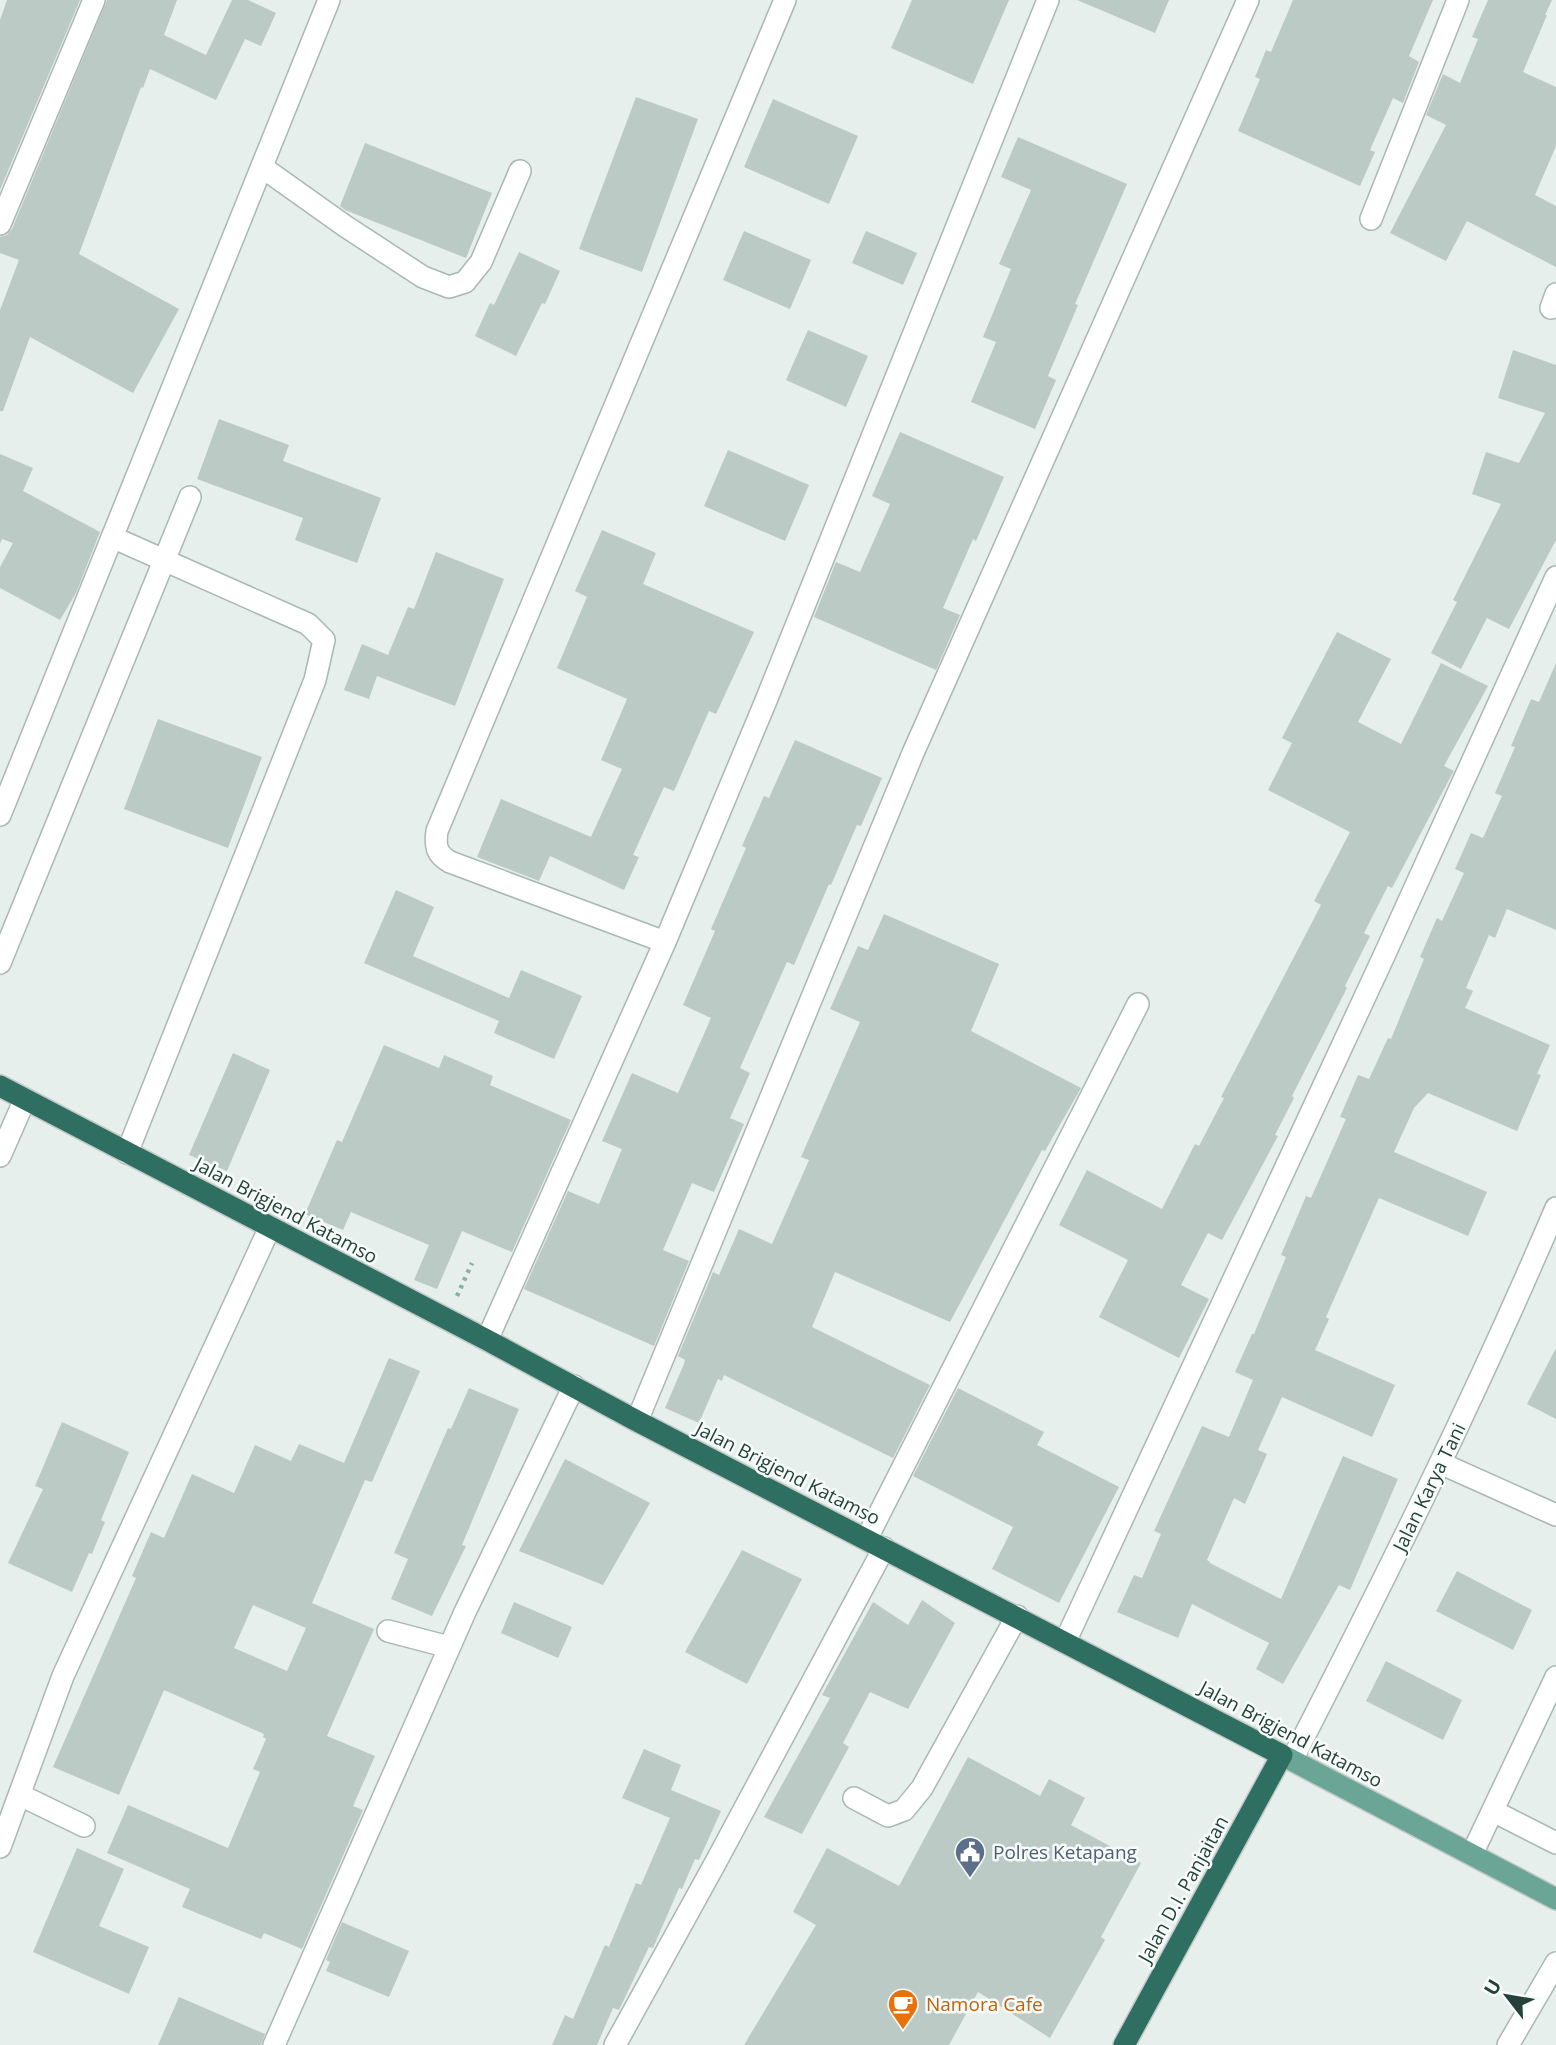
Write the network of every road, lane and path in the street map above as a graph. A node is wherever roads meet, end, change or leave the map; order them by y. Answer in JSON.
{"nodes":[{"id":1,"x":94,"y":0,"type":"edge"},
{"id":2,"x":329,"y":0,"type":"edge"},
{"id":3,"x":785,"y":0,"type":"edge"},
{"id":4,"x":1048,"y":0,"type":"edge"},
{"id":5,"x":1248,"y":0,"type":"edge"},
{"id":6,"x":1458,"y":0,"type":"edge"},
{"id":7,"x":262,"y":167,"type":"junction"},
{"id":8,"x":520,"y":170,"type":"dead end"},
{"id":9,"x":1371,"y":219,"type":"dead end"},
{"id":10,"x":0,"y":224,"type":"edge"},
{"id":11,"x":190,"y":497,"type":"dead end"},
{"id":12,"x":112,"y":537,"type":"junction"},
{"id":13,"x":164,"y":560,"type":"junction"},
{"id":14,"x":1556,"y":577,"type":"edge"},
{"id":15,"x":0,"y":814,"type":"edge"},
{"id":16,"x":665,"y":942,"type":"junction"},
{"id":17,"x":0,"y":963,"type":"edge"},
{"id":18,"x":1138,"y":1004,"type":"dead end"},
{"id":19,"x":0,"y":1086,"type":"edge"},
{"id":20,"x":25,"y":1100,"type":"junction"},
{"id":21,"x":127,"y":1153,"type":"junction"},
{"id":22,"x":0,"y":1156,"type":"edge"},
{"id":23,"x":1556,"y":1208,"type":"edge"},
{"id":24,"x":270,"y":1227,"type":"junction"},
{"id":25,"x":472,"y":1263,"type":"dead end"},
{"id":26,"x":446,"y":1319,"type":"junction"},
{"id":27,"x":487,"y":1340,"type":"junction"},
{"id":28,"x":574,"y":1386,"type":"junction"},
{"id":29,"x":638,"y":1421,"type":"junction"},
{"id":30,"x":1440,"y":1463,"type":"junction"},
{"id":31,"x":1556,"y":1515,"type":"edge"},
{"id":32,"x":875,"y":1543,"type":"junction"},
{"id":33,"x":1017,"y":1616,"type":"junction"},
{"id":34,"x":388,"y":1631,"type":"dead end"},
{"id":35,"x":1065,"y":1642,"type":"junction"},
{"id":36,"x":449,"y":1647,"type":"junction"},
{"id":37,"x":1556,"y":1677,"type":"edge"},
{"id":38,"x":1287,"y":1758,"type":"junction"},
{"id":39,"x":20,"y":1795,"type":"junction"},
{"id":40,"x":854,"y":1798,"type":"dead end"},
{"id":41,"x":1493,"y":1811,"type":"junction"},
{"id":42,"x":85,"y":1826,"type":"dead end"},
{"id":43,"x":1556,"y":1843,"type":"edge"},
{"id":44,"x":0,"y":1847,"type":"edge"},
{"id":45,"x":1472,"y":1854,"type":"junction"},
{"id":46,"x":1556,"y":1899,"type":"edge"},
{"id":47,"x":1556,"y":1963,"type":"edge"},
{"id":48,"x":274,"y":2045,"type":"edge"},
{"id":49,"x":615,"y":2045,"type":"edge"},
{"id":50,"x":1124,"y":2045,"type":"edge"},
{"id":51,"x":1508,"y":2045,"type":"edge"}],
"edges":[{"from":1,"to":10,"type":"street"},
{"from":2,"to":7,"type":"street"},
{"from":3,"to":16,"type":"street"},
{"from":4,"to":16,"type":"street"},
{"from":5,"to":29,"type":"street"},
{"from":6,"to":9,"type":"street"},
{"from":7,"to":8,"type":"street"},
{"from":7,"to":12,"type":"street"},
{"from":11,"to":13,"type":"street"},
{"from":12,"to":13,"type":"street"},
{"from":12,"to":15,"type":"street"},
{"from":13,"to":17,"type":"street"},
{"from":13,"to":21,"type":"street"},
{"from":14,"to":35,"type":"street"},
{"from":16,"to":27,"type":"street"},
{"from":18,"to":32,"type":"street"},
{"from":19,"to":20,"type":"highway","name":"Jalan Brigjend Katamso"},
{"from":20,"to":21,"type":"highway","name":"Jalan Brigjend Katamso"},
{"from":20,"to":22,"type":"street"},
{"from":21,"to":24,"type":"highway","name":"Jalan Brigjend Katamso"},
{"from":23,"to":30,"type":"street","name":"Jalan Karya Tani"},
{"from":24,"to":26,"type":"highway","name":"Jalan Brigjend Katamso"},
{"from":24,"to":39,"type":"street"},
{"from":25,"to":26,"type":"path"},
{"from":26,"to":27,"type":"highway","name":"Jalan Brigjend Katamso"},
{"from":27,"to":28,"type":"highway","name":"Jalan Brigjend Katamso"},
{"from":28,"to":29,"type":"highway","name":"Jalan Brigjend Katamso"},
{"from":28,"to":36,"type":"street"},
{"from":29,"to":32,"type":"highway","name":"Jalan Brigjend Katamso"},
{"from":30,"to":31,"type":"street"},
{"from":30,"to":38,"type":"street","name":"Jalan Karya Tani"},
{"from":32,"to":33,"type":"highway","name":"Jalan Brigjend Katamso"},
{"from":32,"to":49,"type":"street"},
{"from":33,"to":35,"type":"highway","name":"Jalan Brigjend Katamso"},
{"from":33,"to":40,"type":"street"},
{"from":34,"to":36,"type":"street"},
{"from":35,"to":38,"type":"highway","name":"Jalan Brigjend Katamso"},
{"from":36,"to":48,"type":"street"},
{"from":37,"to":41,"type":"street"},
{"from":38,"to":45,"type":"main road","name":"Jalan Brigjend Katamso"},
{"from":38,"to":50,"type":"highway","name":"Jalan D.I. Panjaitan"},
{"from":39,"to":42,"type":"street"},
{"from":39,"to":44,"type":"street"},
{"from":41,"to":43,"type":"street"},
{"from":41,"to":45,"type":"street"},
{"from":45,"to":46,"type":"main road","name":"Jalan Brigjend Katamso"},
{"from":47,"to":51,"type":"street"}]}
